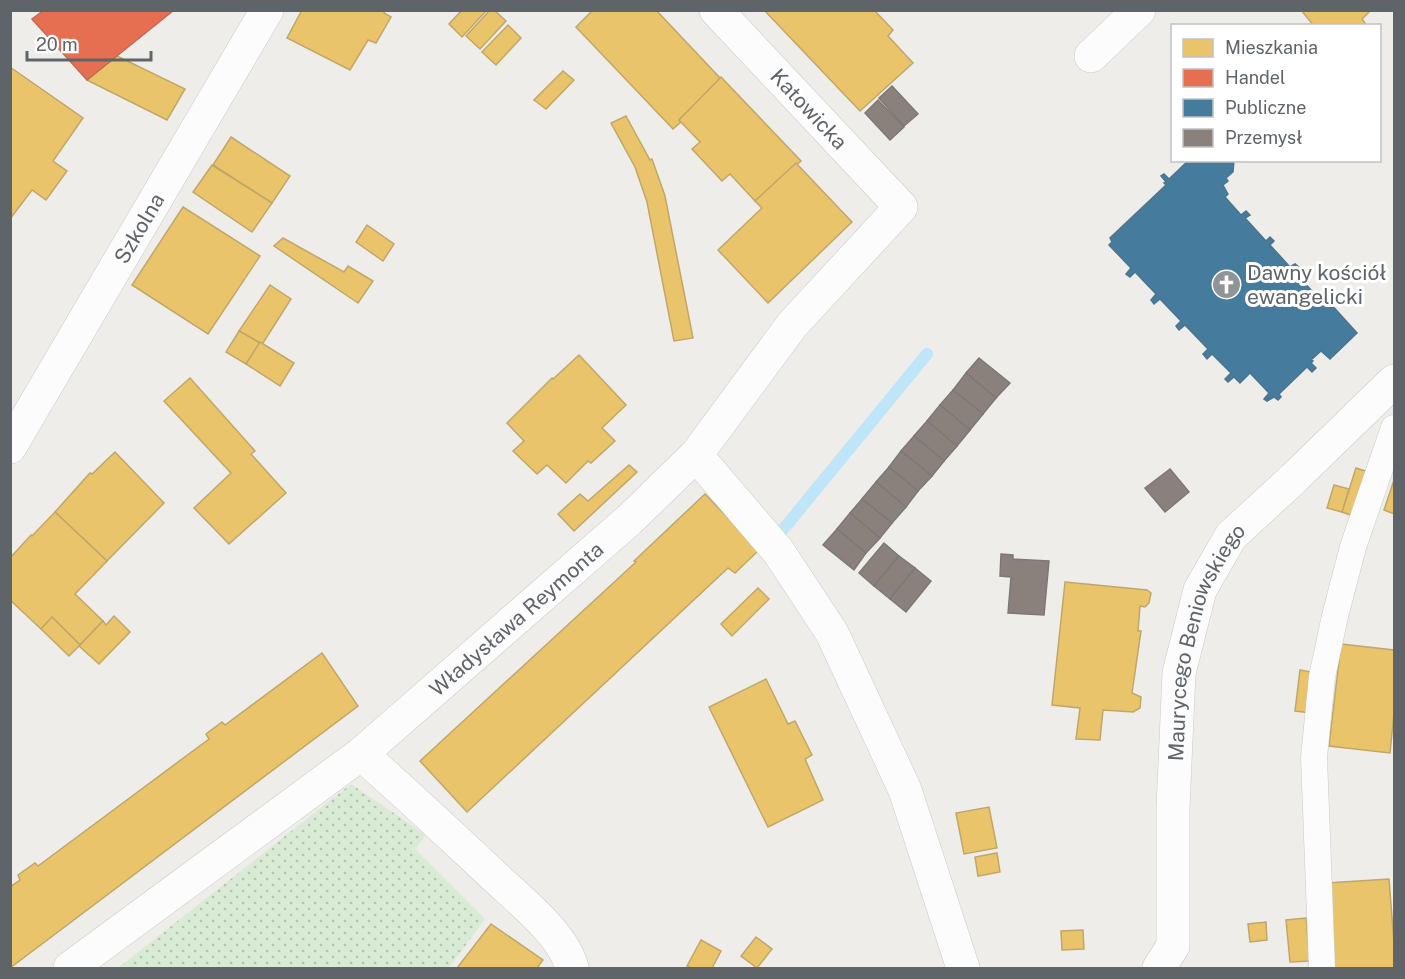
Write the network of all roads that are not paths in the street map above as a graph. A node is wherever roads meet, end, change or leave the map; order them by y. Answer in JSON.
{"nodes":[{"id":1,"x":267,"y":10,"type":"edge"},
{"id":2,"x":716,"y":10,"type":"edge"},
{"id":3,"x":1139,"y":10,"type":"edge"},
{"id":4,"x":1090,"y":56,"type":"dead end"},
{"id":5,"x":901,"y":207,"type":"joint"},
{"id":6,"x":1395,"y":381,"type":"edge"},
{"id":7,"x":1395,"y":428,"type":"edge"},
{"id":8,"x":10,"y":447,"type":"edge"},
{"id":9,"x":696,"y":455,"type":"junction"},
{"id":10,"x":361,"y":754,"type":"junction"},
{"id":11,"x":70,"y":969,"type":"edge"},
{"id":12,"x":572,"y":969,"type":"edge"},
{"id":13,"x":963,"y":969,"type":"edge"},
{"id":14,"x":1159,"y":969,"type":"edge"},
{"id":15,"x":1322,"y":969,"type":"edge"}],
"edges":[{"from":1,"to":8,"type":"street","name":"Szkolna"},
{"from":2,"to":5,"type":"street","name":"Katowicka"},
{"from":3,"to":4,"type":"street"},
{"from":5,"to":9,"type":"street","name":"Władysława Reymonta"},
{"from":6,"to":14,"type":"street","name":"Maurycego Beniowskiego"},
{"from":7,"to":15,"type":"lane"},
{"from":9,"to":10,"type":"street","name":"Władysława Reymonta"},
{"from":9,"to":13,"type":"street"},
{"from":10,"to":11,"type":"street","name":"Władysława Reymonta"},
{"from":10,"to":12,"type":"street"}]}
